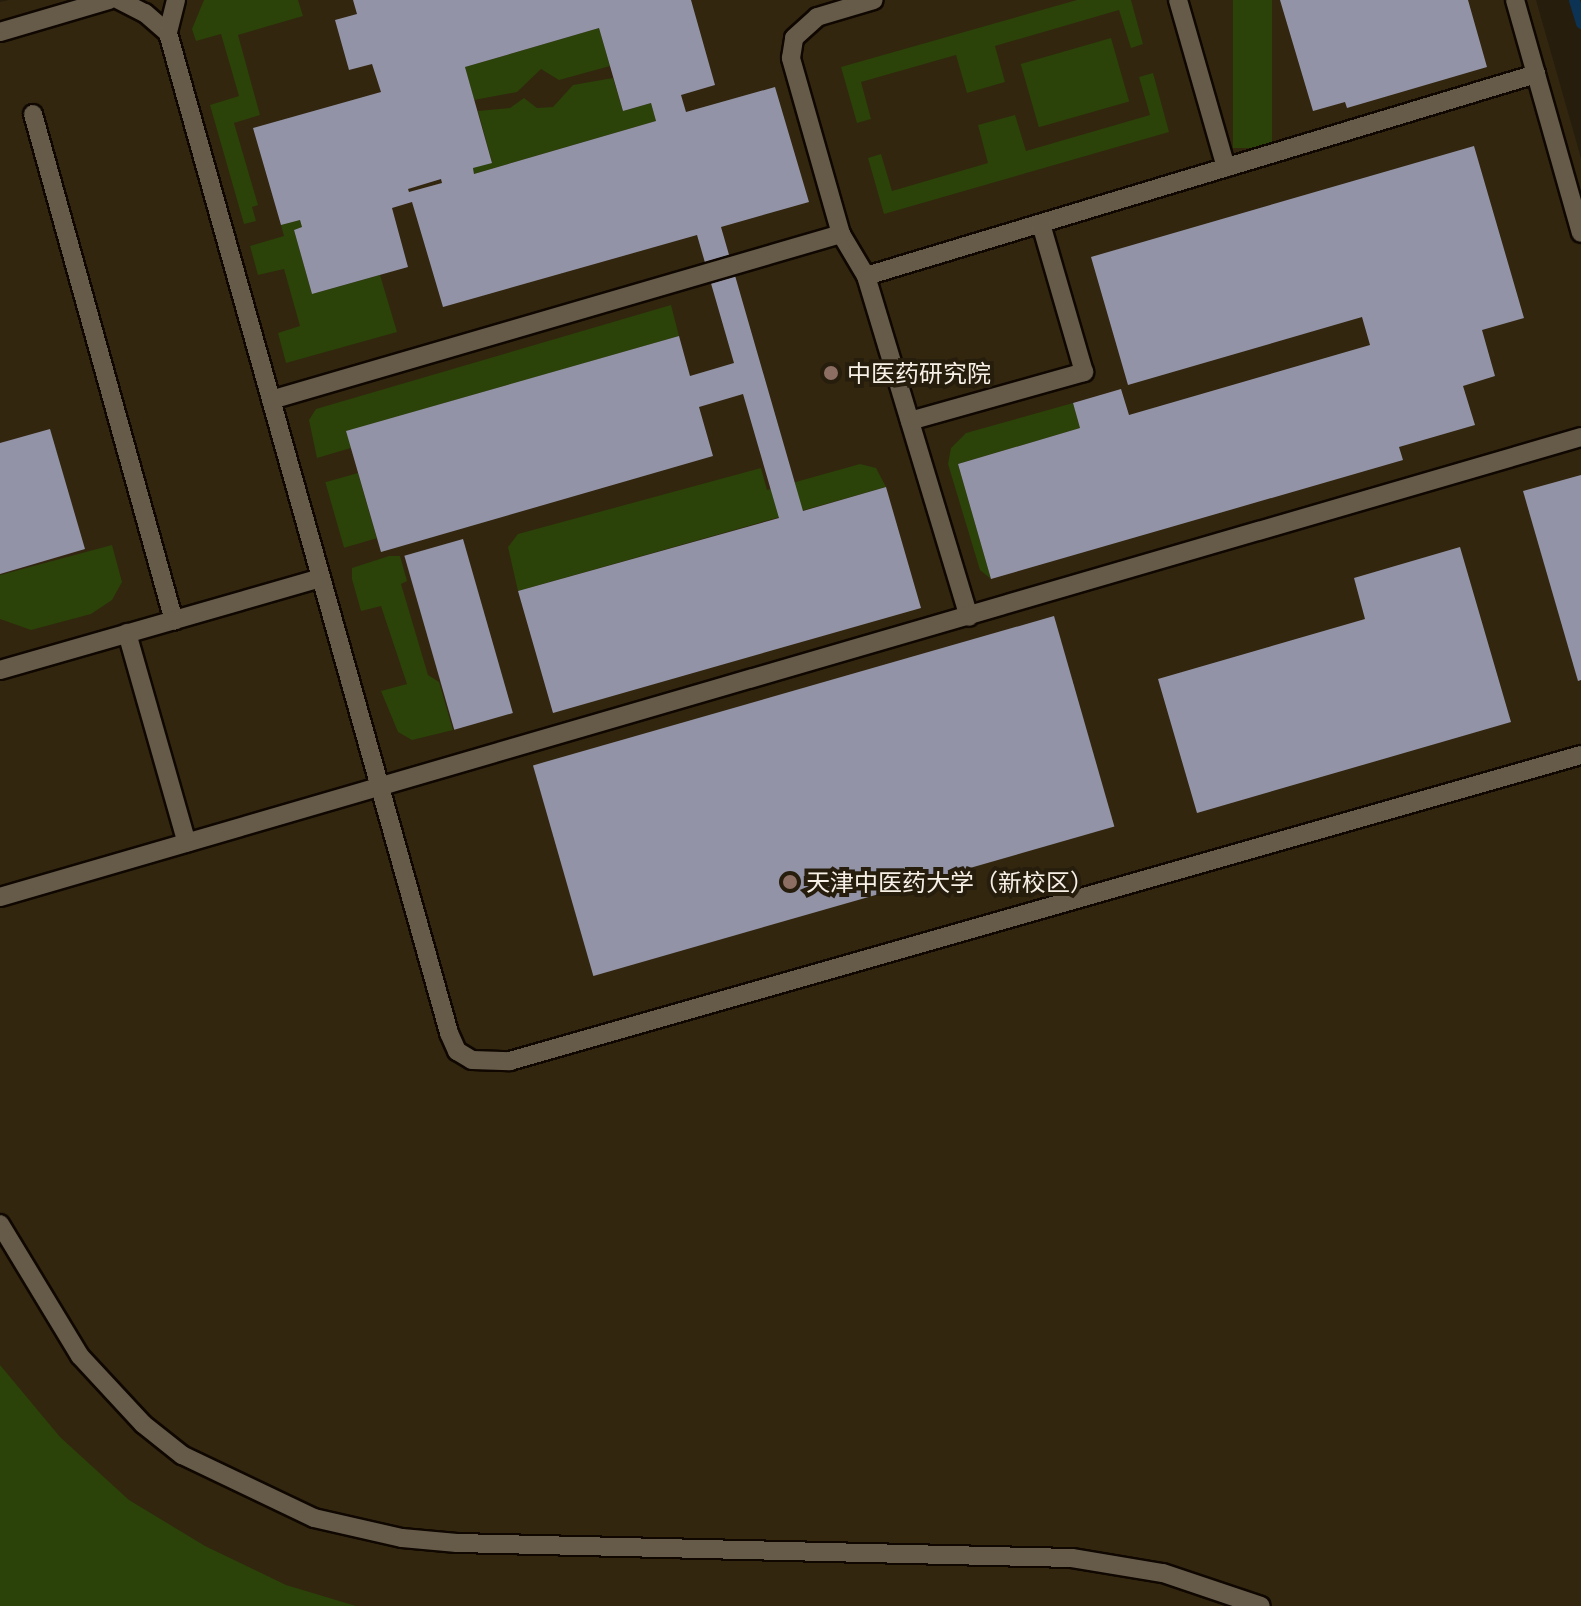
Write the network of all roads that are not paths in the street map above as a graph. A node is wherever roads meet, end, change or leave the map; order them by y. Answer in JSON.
{"nodes":[{"id":1,"x":109,"y":0,"type":"edge"},
{"id":2,"x":119,"y":0,"type":"edge"},
{"id":3,"x":176,"y":0,"type":"edge"},
{"id":4,"x":874,"y":0,"type":"edge"},
{"id":5,"x":1178,"y":0,"type":"edge"},
{"id":6,"x":1515,"y":0,"type":"edge"},
{"id":7,"x":0,"y":32,"type":"edge"},
{"id":8,"x":168,"y":33,"type":"junction"},
{"id":9,"x":1536,"y":74,"type":"junction"},
{"id":10,"x":33,"y":114,"type":"dead end"},
{"id":11,"x":1226,"y":167,"type":"junction"},
{"id":12,"x":1041,"y":224,"type":"junction"},
{"id":13,"x":1581,"y":233,"type":"edge"},
{"id":14,"x":841,"y":234,"type":"junction"},
{"id":15,"x":866,"y":276,"type":"junction"},
{"id":16,"x":271,"y":400,"type":"junction"},
{"id":17,"x":910,"y":421,"type":"junction"},
{"id":18,"x":1581,"y":437,"type":"edge"},
{"id":19,"x":321,"y":578,"type":"junction"},
{"id":20,"x":969,"y":617,"type":"junction"},
{"id":21,"x":174,"y":621,"type":"junction"},
{"id":22,"x":127,"y":633,"type":"junction"},
{"id":23,"x":0,"y":670,"type":"edge"},
{"id":24,"x":1581,"y":755,"type":"edge"},
{"id":25,"x":380,"y":790,"type":"junction"},
{"id":26,"x":187,"y":843,"type":"junction"},
{"id":27,"x":0,"y":897,"type":"edge"},
{"id":28,"x":0,"y":1224,"type":"edge"},
{"id":29,"x":1261,"y":1606,"type":"edge"}],
"edges":[{"from":1,"to":7,"type":"lane"},
{"from":2,"to":8,"type":"lane"},
{"from":3,"to":8,"type":"lane"},
{"from":4,"to":14,"type":"lane"},
{"from":5,"to":11,"type":"lane"},
{"from":6,"to":9,"type":"lane"},
{"from":8,"to":16,"type":"lane"},
{"from":9,"to":11,"type":"lane"},
{"from":9,"to":13,"type":"lane"},
{"from":10,"to":21,"type":"lane"},
{"from":11,"to":12,"type":"lane"},
{"from":12,"to":15,"type":"lane"},
{"from":12,"to":17,"type":"lane"},
{"from":14,"to":15,"type":"lane"},
{"from":14,"to":16,"type":"lane"},
{"from":15,"to":17,"type":"lane"},
{"from":16,"to":19,"type":"lane"},
{"from":17,"to":20,"type":"lane"},
{"from":18,"to":20,"type":"lane"},
{"from":19,"to":21,"type":"lane"},
{"from":19,"to":25,"type":"lane"},
{"from":20,"to":25,"type":"lane"},
{"from":21,"to":22,"type":"lane"},
{"from":22,"to":23,"type":"lane"},
{"from":22,"to":26,"type":"lane"},
{"from":24,"to":25,"type":"lane"},
{"from":25,"to":26,"type":"lane"},
{"from":26,"to":27,"type":"lane"},
{"from":28,"to":29,"type":"lane"}]}
